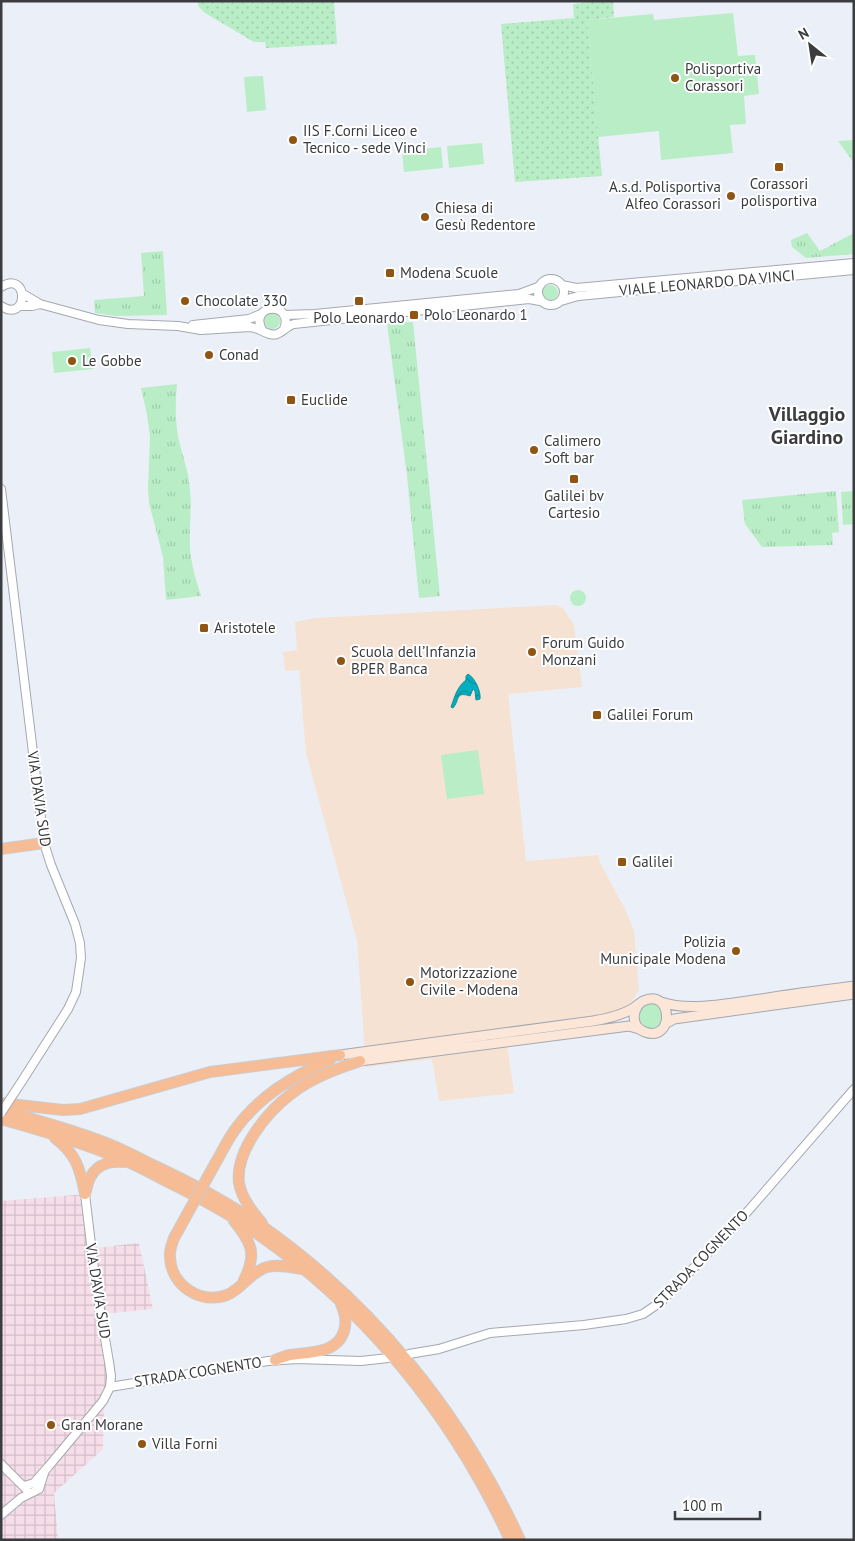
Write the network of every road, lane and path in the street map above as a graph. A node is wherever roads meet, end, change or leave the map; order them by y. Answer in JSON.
{"nodes":[{"id":1,"x":854,"y":263,"type":"edge"},
{"id":2,"x":854,"y":270,"type":"edge"},
{"id":3,"x":562,"y":285,"type":"junction"},
{"id":4,"x":1,"y":287,"type":"edge"},
{"id":5,"x":538,"y":288,"type":"junction"},
{"id":6,"x":23,"y":294,"type":"junction"},
{"id":7,"x":561,"y":300,"type":"junction"},
{"id":8,"x":540,"y":301,"type":"junction"},
{"id":9,"x":40,"y":304,"type":"junction"},
{"id":10,"x":19,"y":306,"type":"junction"},
{"id":11,"x":2,"y":307,"type":"edge"},
{"id":12,"x":261,"y":314,"type":"junction"},
{"id":13,"x":284,"y":314,"type":"junction"},
{"id":14,"x":178,"y":326,"type":"junction"},
{"id":15,"x":284,"y":329,"type":"junction"},
{"id":16,"x":262,"y":330,"type":"junction"},
{"id":17,"x":1,"y":489,"type":"edge"},
{"id":18,"x":44,"y":844,"type":"junction"},
{"id":19,"x":1,"y":848,"type":"edge"},
{"id":20,"x":854,"y":986,"type":"edge"},
{"id":21,"x":854,"y":994,"type":"edge"},
{"id":22,"x":659,"y":1002,"type":"junction"},
{"id":23,"x":640,"y":1003,"type":"junction"},
{"id":24,"x":665,"y":1024,"type":"junction"},
{"id":25,"x":644,"y":1032,"type":"junction"},
{"id":26,"x":340,"y":1055,"type":"junction"},
{"id":27,"x":360,"y":1061,"type":"junction"},
{"id":28,"x":309,"y":1070,"type":"junction"},
{"id":29,"x":854,"y":1089,"type":"edge"},
{"id":30,"x":1,"y":1104,"type":"edge"},
{"id":31,"x":1,"y":1111,"type":"edge"},
{"id":32,"x":1,"y":1119,"type":"edge"},
{"id":33,"x":48,"y":1132,"type":"junction"},
{"id":34,"x":130,"y":1163,"type":"junction"},
{"id":35,"x":85,"y":1194,"type":"junction"},
{"id":36,"x":231,"y":1216,"type":"junction"},
{"id":37,"x":268,"y":1231,"type":"junction"},
{"id":38,"x":305,"y":1270,"type":"junction"},
{"id":39,"x":243,"y":1283,"type":"junction"},
{"id":40,"x":340,"y":1301,"type":"junction"},
{"id":41,"x":408,"y":1354,"type":"dead end"},
{"id":42,"x":388,"y":1358,"type":"dead end"},
{"id":43,"x":275,"y":1360,"type":"junction"},
{"id":44,"x":110,"y":1387,"type":"junction"},
{"id":45,"x":1,"y":1464,"type":"edge"},
{"id":46,"x":48,"y":1467,"type":"junction"},
{"id":47,"x":25,"y":1488,"type":"junction"},
{"id":48,"x":21,"y":1498,"type":"junction"},
{"id":49,"x":1,"y":1515,"type":"edge"},
{"id":50,"x":510,"y":1540,"type":"edge"},
{"id":51,"x":520,"y":1540,"type":"edge"}],
"edges":[{"from":1,"to":3,"type":"street","name":"VIALE LEONARDO DA VINCI"},
{"from":2,"to":7,"type":"street","name":"VIALE LEONARDO DA VINCI"},
{"from":3,"to":5,"type":"street"},
{"from":3,"to":7,"type":"street"},
{"from":4,"to":6,"type":"street"},
{"from":5,"to":8,"type":"street"},
{"from":5,"to":13,"type":"street"},
{"from":6,"to":9,"type":"street"},
{"from":6,"to":10,"type":"street"},
{"from":7,"to":8,"type":"street"},
{"from":8,"to":15,"type":"street"},
{"from":9,"to":10,"type":"street"},
{"from":9,"to":14,"type":"street"},
{"from":10,"to":11,"type":"street"},
{"from":12,"to":13,"type":"street"},
{"from":12,"to":14,"type":"street"},
{"from":12,"to":16,"type":"street"},
{"from":13,"to":15,"type":"street"},
{"from":14,"to":16,"type":"street"},
{"from":15,"to":16,"type":"street"},
{"from":17,"to":18,"type":"street","name":"VIA D'AVIA SUD"},
{"from":18,"to":19,"type":"highway"},
{"from":18,"to":31,"type":"street","name":"VIA D'AVIA SUD","bridge":true},
{"from":20,"to":22,"type":"main road"},
{"from":21,"to":24,"type":"main road"},
{"from":22,"to":23,"type":"main road"},
{"from":22,"to":24,"type":"main road"},
{"from":23,"to":25,"type":"main road"},
{"from":23,"to":26,"type":"main road"},
{"from":24,"to":25,"type":"main road"},
{"from":25,"to":27,"type":"main road"},
{"from":26,"to":28,"type":"highway"},
{"from":26,"to":30,"type":"highway"},
{"from":27,"to":28,"type":"highway"},
{"from":27,"to":37,"type":"highway"},
{"from":28,"to":39,"type":"highway","bridge":true},
{"from":29,"to":41,"type":"street","name":"STRADA COGNENTO"},
{"from":31,"to":37,"type":"highway"},
{"from":32,"to":33,"type":"highway"},
{"from":33,"to":34,"type":"highway"},
{"from":33,"to":35,"type":"highway"},
{"from":34,"to":35,"type":"highway"},
{"from":34,"to":36,"type":"highway"},
{"from":35,"to":44,"type":"street","name":"VIA D'AVIA SUD"},
{"from":36,"to":38,"type":"highway"},
{"from":36,"to":39,"type":"highway"},
{"from":37,"to":51,"type":"highway"},
{"from":38,"to":39,"type":"highway"},
{"from":38,"to":40,"type":"highway"},
{"from":40,"to":43,"type":"highway"},
{"from":40,"to":50,"type":"highway"},
{"from":42,"to":43,"type":"street","name":"STRADA COGNENTO"},
{"from":43,"to":44,"type":"street","name":"STRADA COGNENTO"},
{"from":44,"to":46,"type":"street"},
{"from":45,"to":47,"type":"street"},
{"from":46,"to":47,"type":"street"},
{"from":46,"to":48,"type":"street"},
{"from":47,"to":48,"type":"street"},
{"from":48,"to":49,"type":"street"}]}
